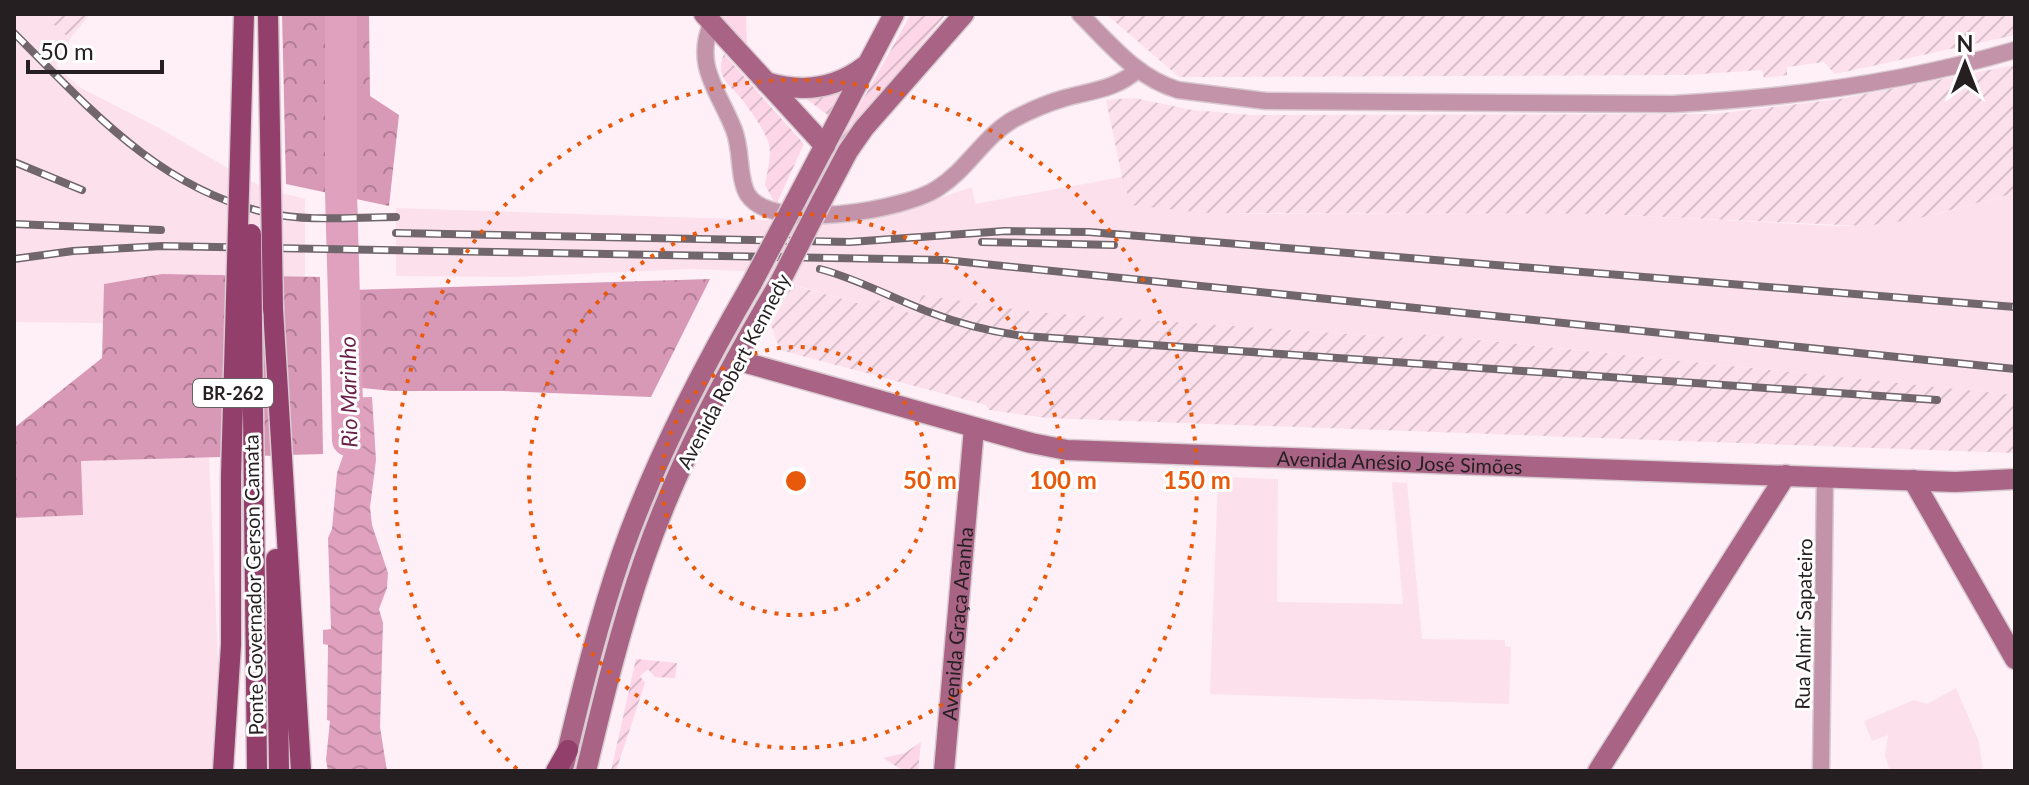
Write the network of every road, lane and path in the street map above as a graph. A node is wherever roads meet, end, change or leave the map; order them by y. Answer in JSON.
{"nodes":[{"id":1,"x":246,"y":14,"type":"edge"},
{"id":2,"x":268,"y":14,"type":"edge"},
{"id":3,"x":894,"y":14,"type":"edge"},
{"id":4,"x":964,"y":14,"type":"edge"},
{"id":5,"x":1080,"y":14,"type":"edge"},
{"id":6,"x":708,"y":18,"type":"edge"},
{"id":7,"x":2015,"y":50,"type":"edge"},
{"id":8,"x":869,"y":64,"type":"junction"},
{"id":9,"x":1137,"y":70,"type":"junction"},
{"id":10,"x":766,"y":82,"type":"junction"},
{"id":11,"x":825,"y":146,"type":"junction"},
{"id":12,"x":273,"y":309,"type":"junction"},
{"id":13,"x":736,"y":360,"type":"junction"},
{"id":14,"x":974,"y":428,"type":"junction"},
{"id":15,"x":1786,"y":475,"type":"junction"},
{"id":16,"x":1825,"y":477,"type":"junction"},
{"id":17,"x":2015,"y":479,"type":"edge"},
{"id":18,"x":1913,"y":480,"type":"junction"},
{"id":19,"x":2015,"y":659,"type":"edge"},
{"id":20,"x":568,"y":750,"type":"junction"},
{"id":21,"x":223,"y":771,"type":"edge"},
{"id":22,"x":257,"y":771,"type":"edge"},
{"id":23,"x":279,"y":771,"type":"edge"},
{"id":24,"x":301,"y":771,"type":"edge"},
{"id":25,"x":556,"y":771,"type":"edge"},
{"id":26,"x":563,"y":771,"type":"edge"},
{"id":27,"x":586,"y":771,"type":"edge"},
{"id":28,"x":944,"y":771,"type":"edge"},
{"id":29,"x":1598,"y":771,"type":"edge"},
{"id":30,"x":1821,"y":771,"type":"edge"}],
"edges":[{"from":1,"to":21,"type":"main road","number":"BR-262","bridge":true},
{"from":1,"to":22,"type":"main road","name":"Ponte Governador Gerson Camata","bridge":true},
{"from":2,"to":12,"type":"main road","name":"Ponte Governador Gerson Camata","bridge":true},
{"from":3,"to":8,"type":"street"},
{"from":4,"to":13,"type":"street","name":"Avenida Robert Kennedy","bridge":true},
{"from":5,"to":9,"type":"street"},
{"from":6,"to":9,"type":"street"},
{"from":6,"to":10,"type":"street"},
{"from":7,"to":9,"type":"street"},
{"from":8,"to":10,"type":"street"},
{"from":8,"to":11,"type":"street","name":"Avenida Robert Kennedy"},
{"from":10,"to":11,"type":"street"},
{"from":11,"to":20,"type":"street","name":"Avenida Robert Kennedy","bridge":true},
{"from":12,"to":23,"type":"main road","name":"Ponte Governador Gerson Camata"},
{"from":12,"to":24,"type":"main road","number":"BR-262"},
{"from":13,"to":14,"type":"street","name":"Avenida Anésio José Simões"},
{"from":13,"to":27,"type":"street","name":"Avenida Robert Kennedy"},
{"from":14,"to":15,"type":"street","name":"Avenida Anésio José Simões"},
{"from":14,"to":28,"type":"street","name":"Avenida Graça Aranha"},
{"from":15,"to":16,"type":"street","name":"Avenida Anésio José Simões"},
{"from":15,"to":29,"type":"street"},
{"from":16,"to":18,"type":"street","name":"Avenida Anésio José Simões"},
{"from":16,"to":30,"type":"street","name":"Rua Almir Sapateiro"},
{"from":17,"to":18,"type":"street","name":"Avenida Anésio José Simões"},
{"from":18,"to":19,"type":"street"},
{"from":20,"to":25,"type":"main road"},
{"from":20,"to":26,"type":"street","name":"Avenida Robert Kennedy"}]}
